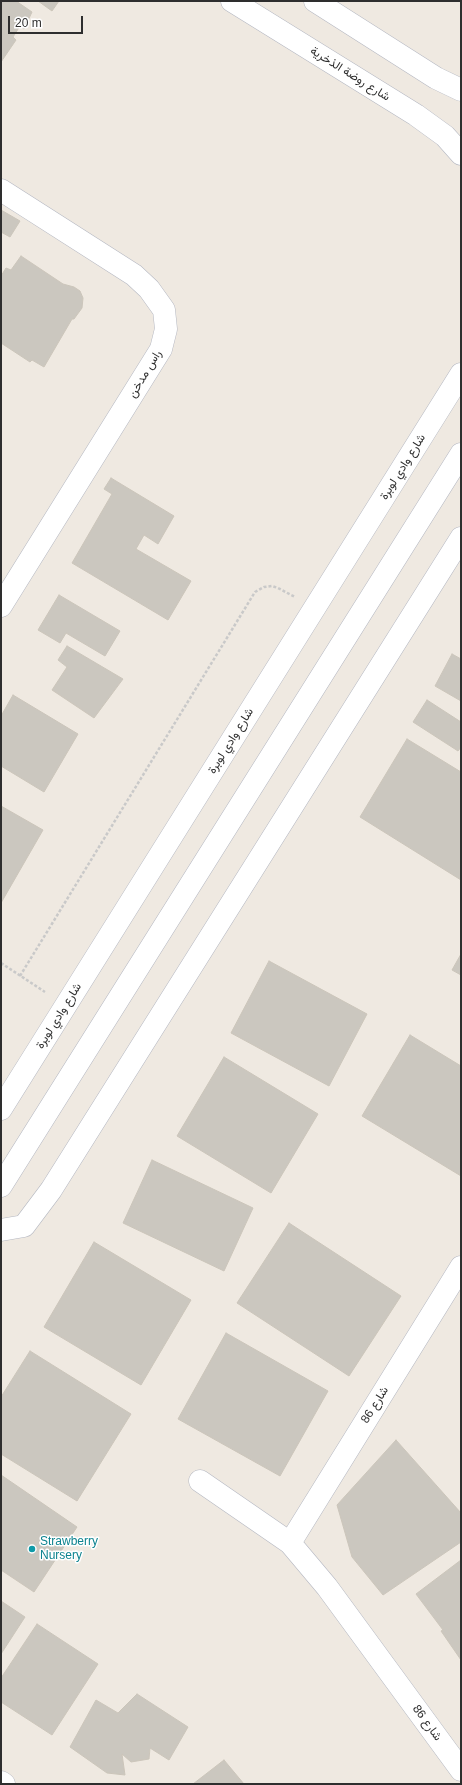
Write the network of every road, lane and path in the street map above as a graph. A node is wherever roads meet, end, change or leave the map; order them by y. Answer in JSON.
{"nodes":[{"id":1,"x":232,"y":1,"type":"edge"},
{"id":2,"x":315,"y":1,"type":"edge"},
{"id":3,"x":461,"y":90,"type":"edge"},
{"id":4,"x":461,"y":154,"type":"edge"},
{"id":5,"x":1,"y":190,"type":"edge"},
{"id":6,"x":461,"y":374,"type":"edge"},
{"id":7,"x":461,"y":454,"type":"edge"},
{"id":8,"x":461,"y":538,"type":"edge"},
{"id":9,"x":1,"y":606,"type":"edge"},
{"id":10,"x":314,"y":608,"type":"junction"},
{"id":11,"x":1,"y":963,"type":"edge"},
{"id":12,"x":20,"y":976,"type":"junction"},
{"id":13,"x":66,"y":1006,"type":"junction"},
{"id":14,"x":1,"y":1109,"type":"edge"},
{"id":15,"x":1,"y":1186,"type":"edge"},
{"id":16,"x":1,"y":1230,"type":"edge"},
{"id":17,"x":461,"y":1268,"type":"edge"},
{"id":18,"x":200,"y":1481,"type":"dead end"},
{"id":19,"x":290,"y":1543,"type":"junction"},
{"id":20,"x":461,"y":1770,"type":"edge"},
{"id":21,"x":1,"y":1782,"type":"edge"},
{"id":22,"x":4,"y":1784,"type":"edge"}],
"edges":[{"from":1,"to":4,"type":"street","name":"شارع روضة الذخرية"},
{"from":2,"to":3,"type":"street"},
{"from":5,"to":9,"type":"street","name":"راس مدخن"},
{"from":6,"to":10,"type":"street","name":"شارع وادي لوبرة"},
{"from":7,"to":15,"type":"street"},
{"from":8,"to":16,"type":"street"},
{"from":10,"to":12,"type":"path"},
{"from":10,"to":13,"type":"street","name":"شارع وادي لوبرة"},
{"from":11,"to":12,"type":"path"},
{"from":12,"to":13,"type":"path"},
{"from":13,"to":14,"type":"street","name":"شارع وادي لوبرة"},
{"from":17,"to":19,"type":"street","name":"شارع 86"},
{"from":18,"to":19,"type":"street","name":"شارع 86"},
{"from":19,"to":20,"type":"street","name":"شارع 86"},
{"from":21,"to":22,"type":"street"}]}
